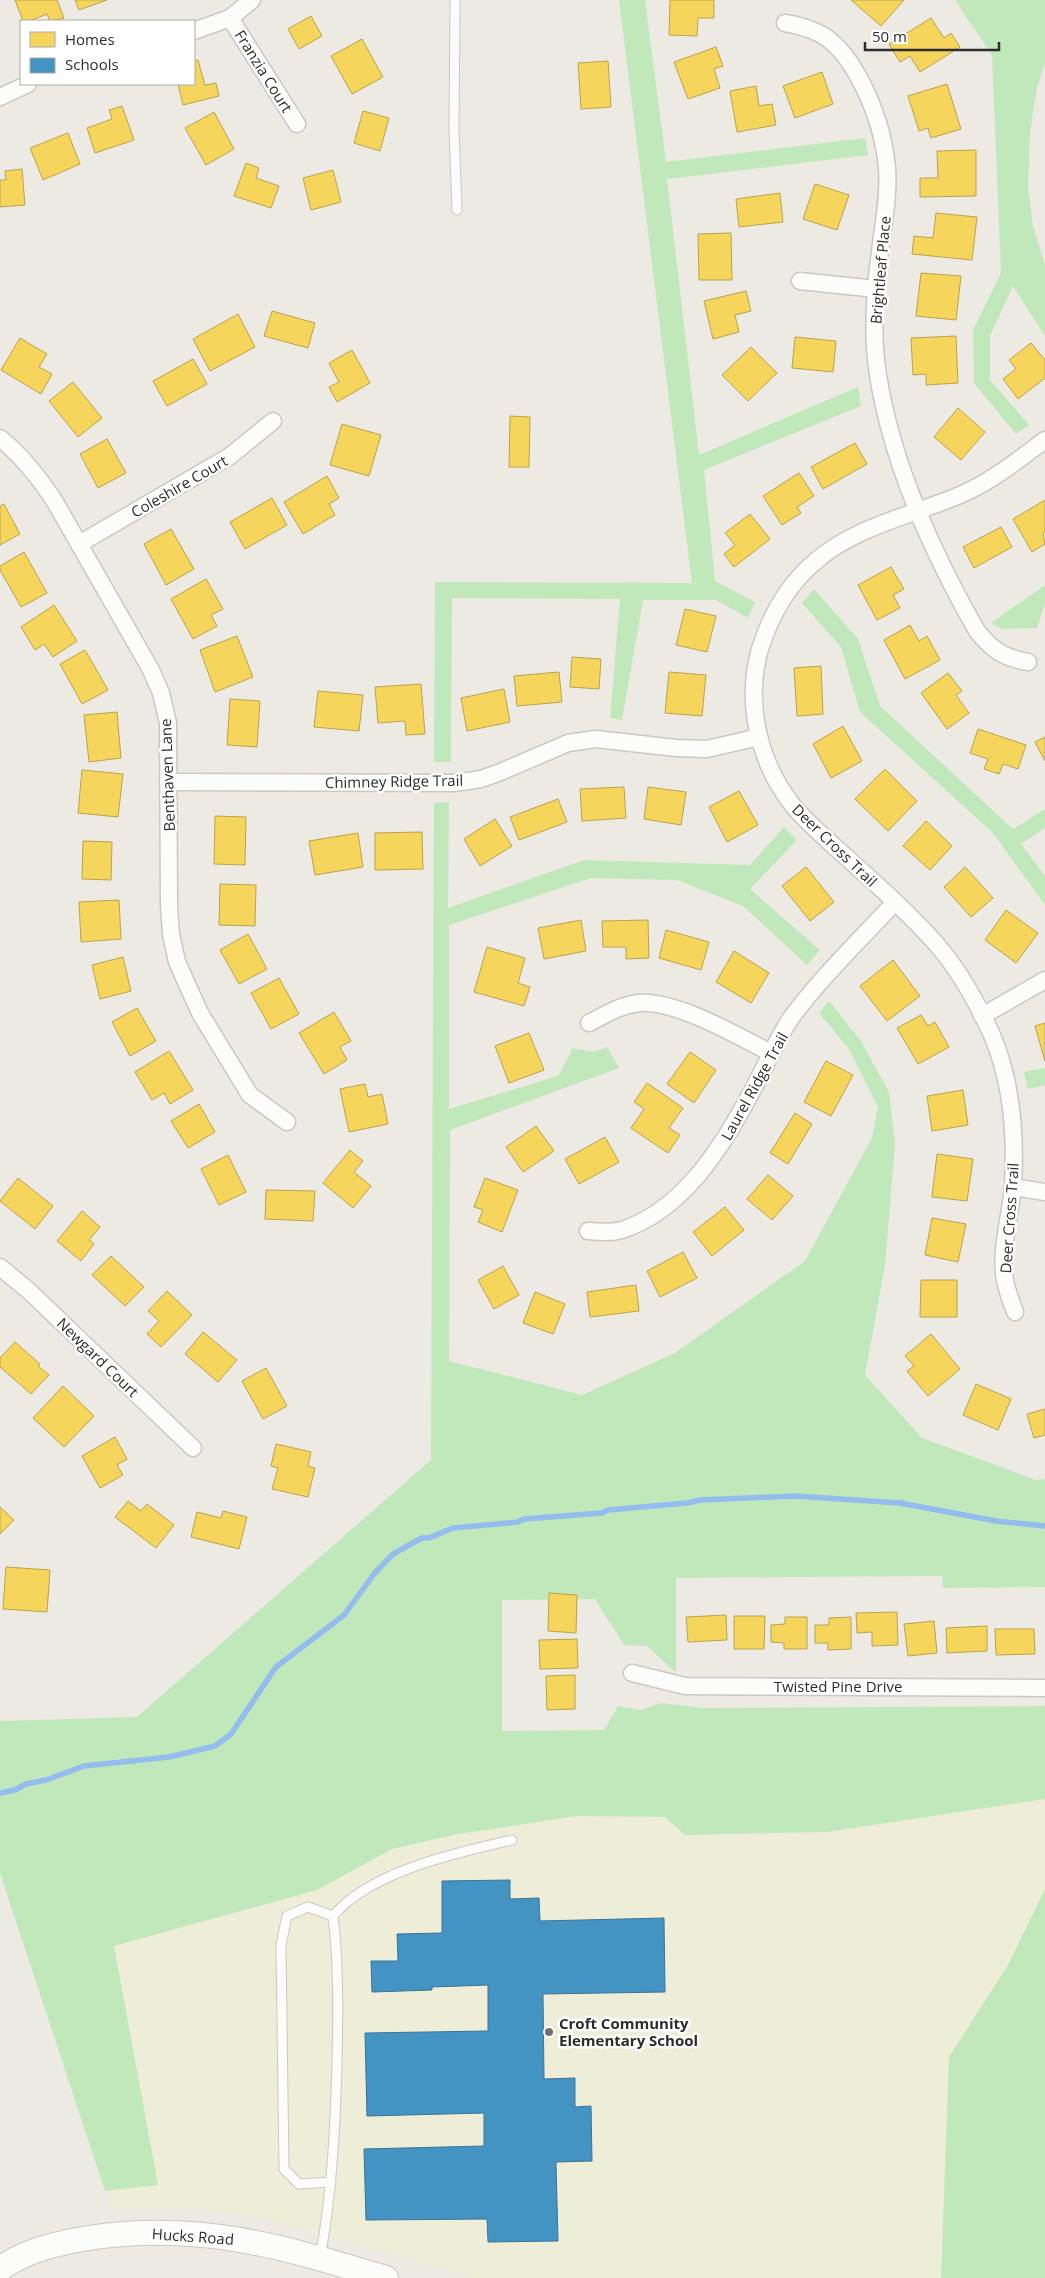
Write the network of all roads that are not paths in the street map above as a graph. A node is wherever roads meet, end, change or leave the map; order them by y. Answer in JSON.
{"nodes":[{"id":1,"x":252,"y":0,"type":"edge"},
{"id":2,"x":455,"y":0,"type":"edge"},
{"id":3,"x":230,"y":18,"type":"junction"},
{"id":4,"x":785,"y":23,"type":"dead end"},
{"id":5,"x":195,"y":31,"type":"edge"},
{"id":6,"x":26,"y":85,"type":"edge"},
{"id":7,"x":0,"y":97,"type":"edge"},
{"id":8,"x":297,"y":124,"type":"dead end"},
{"id":9,"x":457,"y":210,"type":"dead end"},
{"id":10,"x":800,"y":281,"type":"dead end"},
{"id":11,"x":876,"y":289,"type":"junction"},
{"id":12,"x":273,"y":420,"type":"dead end"},
{"id":13,"x":0,"y":438,"type":"edge"},
{"id":14,"x":1045,"y":440,"type":"edge"},
{"id":15,"x":919,"y":511,"type":"junction"},
{"id":16,"x":79,"y":544,"type":"junction"},
{"id":17,"x":1028,"y":662,"type":"dead end"},
{"id":18,"x":760,"y":737,"type":"junction"},
{"id":19,"x":168,"y":782,"type":"junction"},
{"id":20,"x":895,"y":902,"type":"junction"},
{"id":21,"x":1045,"y":980,"type":"edge"},
{"id":22,"x":982,"y":1016,"type":"junction"},
{"id":23,"x":589,"y":1023,"type":"dead end"},
{"id":24,"x":771,"y":1053,"type":"junction"},
{"id":25,"x":286,"y":1122,"type":"dead end"},
{"id":26,"x":1013,"y":1188,"type":"junction"},
{"id":27,"x":1045,"y":1192,"type":"edge"},
{"id":28,"x":588,"y":1231,"type":"dead end"},
{"id":29,"x":0,"y":1267,"type":"edge"},
{"id":30,"x":1015,"y":1312,"type":"dead end"},
{"id":31,"x":194,"y":1448,"type":"dead end"},
{"id":32,"x":632,"y":1673,"type":"dead end"},
{"id":33,"x":1045,"y":1688,"type":"edge"},
{"id":34,"x":512,"y":1840,"type":"dead end"},
{"id":35,"x":333,"y":1916,"type":"junction"},
{"id":36,"x":331,"y":2182,"type":"junction"},
{"id":37,"x":320,"y":2258,"type":"junction"},
{"id":38,"x":0,"y":2269,"type":"edge"},
{"id":39,"x":386,"y":2278,"type":"edge"}],
"edges":[{"from":1,"to":3,"type":"street"},
{"from":2,"to":9,"type":"lane"},
{"from":3,"to":5,"type":"street"},
{"from":3,"to":8,"type":"street","name":"Franzia Court"},
{"from":4,"to":11,"type":"street","name":"Brightleaf Place"},
{"from":6,"to":7,"type":"street"},
{"from":10,"to":11,"type":"street"},
{"from":11,"to":15,"type":"street","name":"Brightleaf Place"},
{"from":12,"to":16,"type":"street","name":"Coleshire Court"},
{"from":13,"to":16,"type":"street","name":"Benthaven Lane"},
{"from":14,"to":15,"type":"street","name":"Deer Cross Trail"},
{"from":15,"to":17,"type":"street","name":"Brightleaf Place"},
{"from":15,"to":18,"type":"street","name":"Deer Cross Trail"},
{"from":16,"to":19,"type":"street","name":"Benthaven Lane"},
{"from":18,"to":19,"type":"street","name":"Chimney Ridge Trail"},
{"from":18,"to":20,"type":"street","name":"Deer Cross Trail"},
{"from":19,"to":25,"type":"street","name":"Benthaven Lane"},
{"from":20,"to":22,"type":"street","name":"Deer Cross Trail"},
{"from":20,"to":24,"type":"street","name":"Laurel Ridge Trail"},
{"from":21,"to":22,"type":"street"},
{"from":22,"to":26,"type":"street","name":"Deer Cross Trail"},
{"from":23,"to":24,"type":"street"},
{"from":24,"to":28,"type":"street","name":"Laurel Ridge Trail"},
{"from":26,"to":27,"type":"street"},
{"from":26,"to":30,"type":"street","name":"Deer Cross Trail"},
{"from":29,"to":31,"type":"street","name":"Newgard Court"},
{"from":32,"to":33,"type":"street","name":"Twisted Pine Drive"},
{"from":34,"to":35,"type":"lane"},
{"from":35,"to":36,"type":"lane"},
{"from":35,"to":36,"type":"lane"},
{"from":36,"to":37,"type":"lane"},
{"from":37,"to":38,"type":"main road","name":"Hucks Road"},
{"from":37,"to":39,"type":"main road","name":"Hucks Road"}]}
